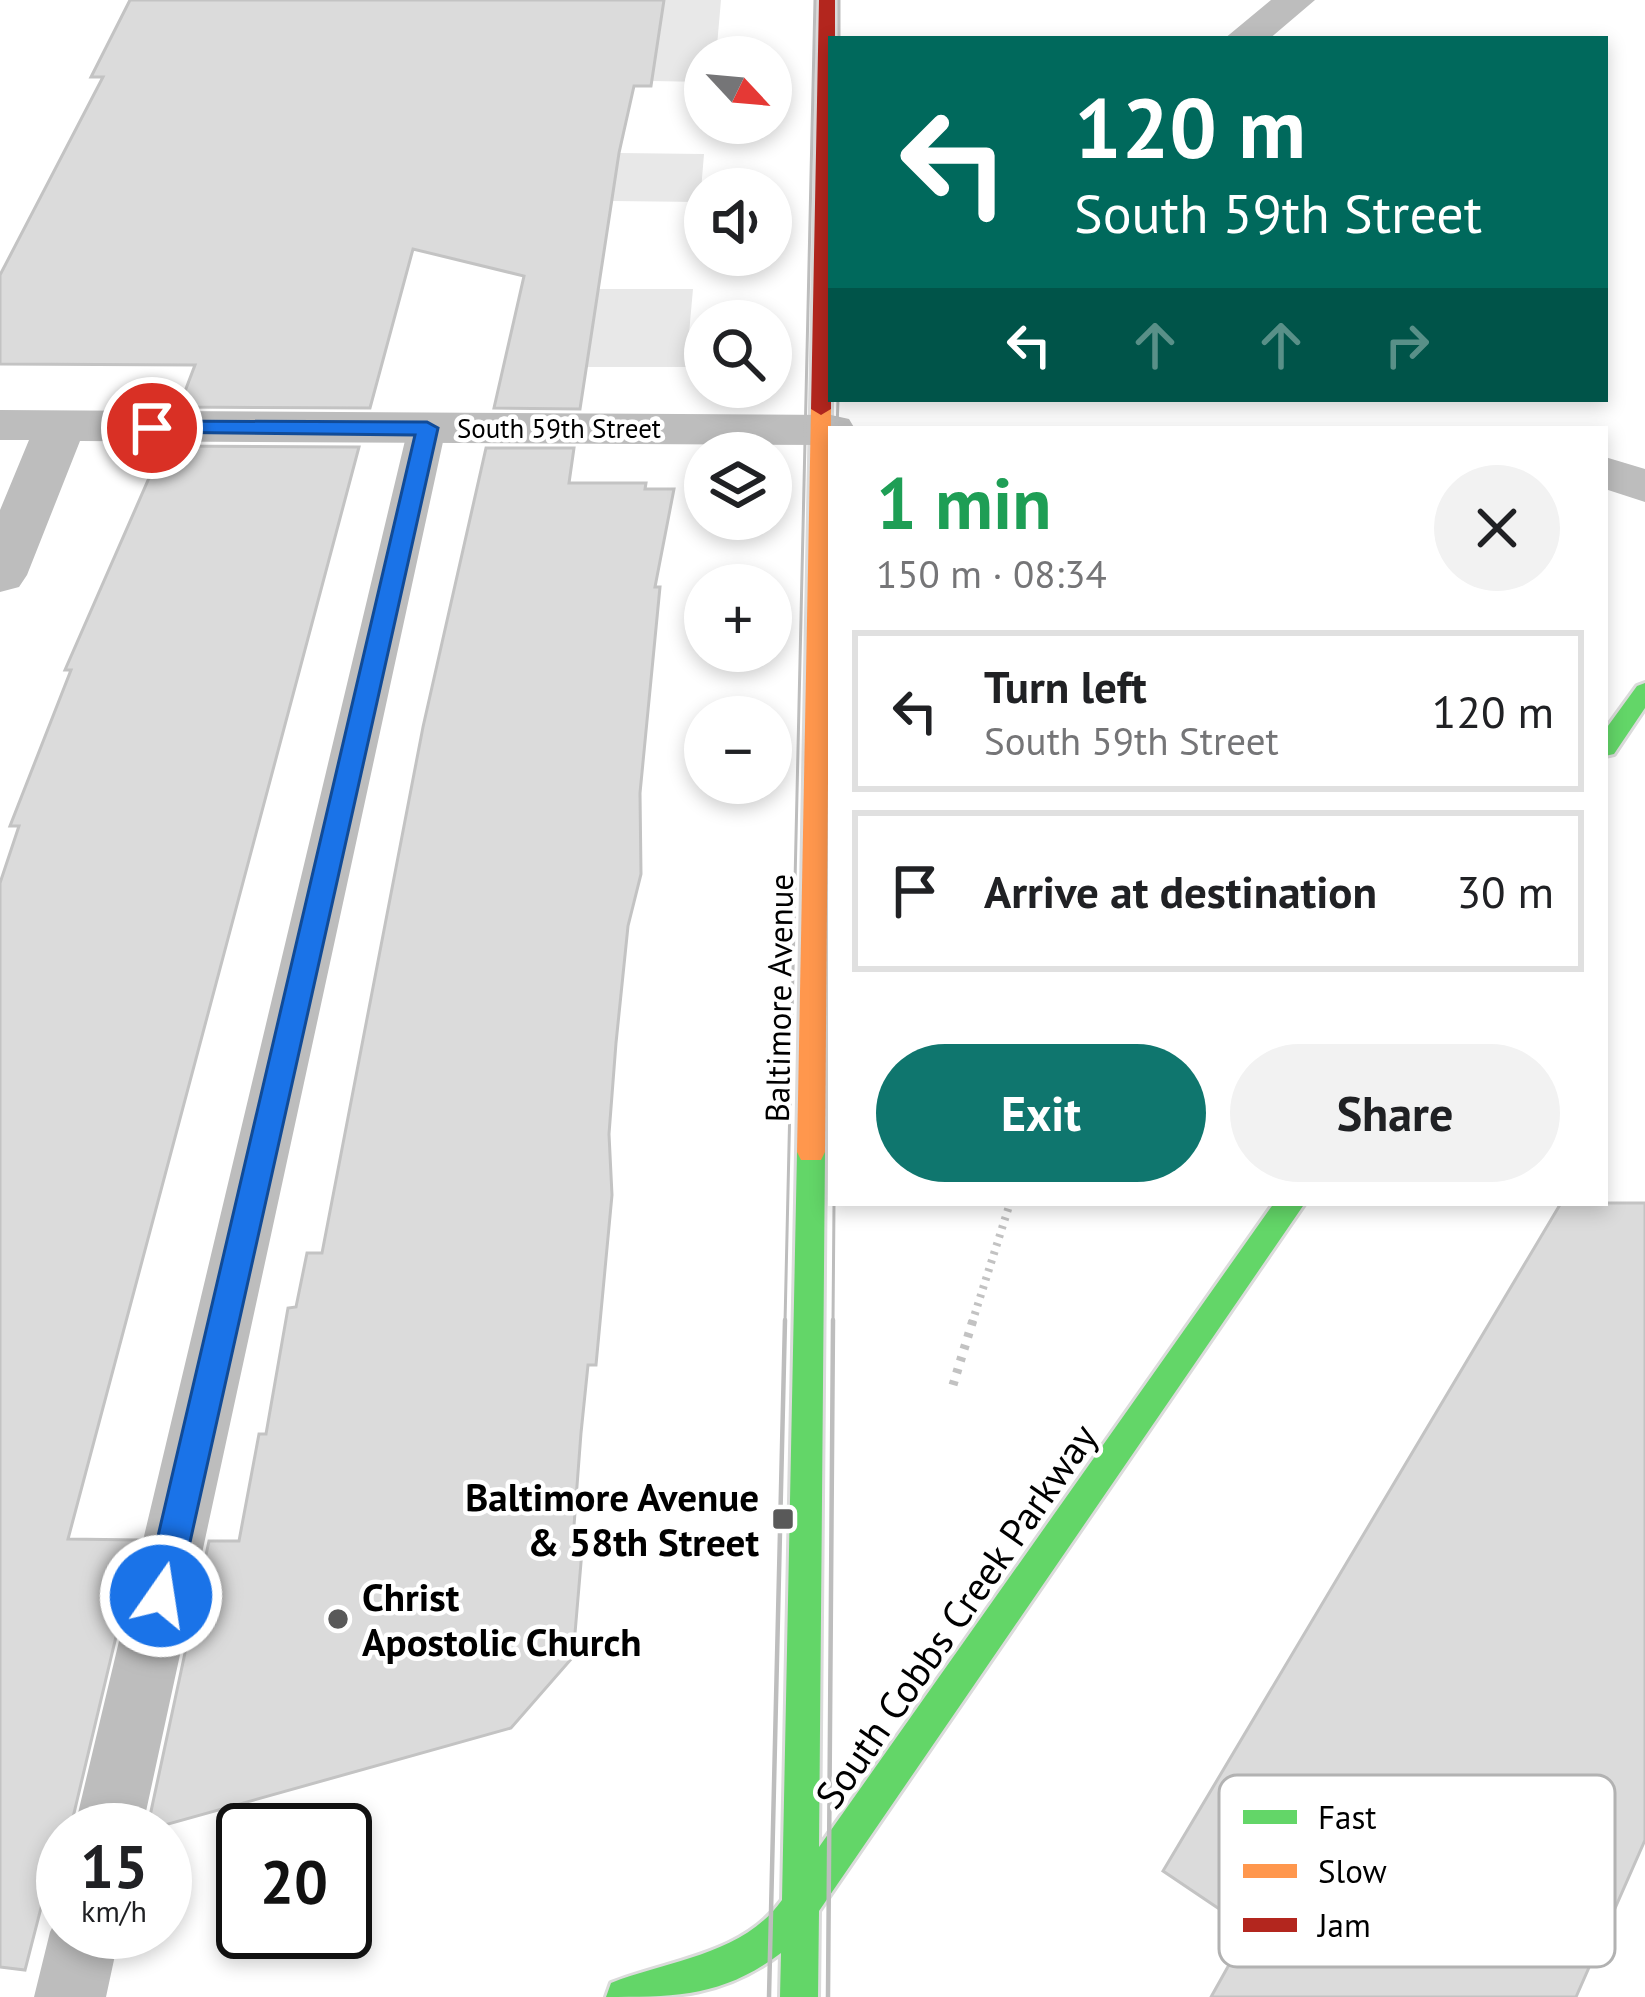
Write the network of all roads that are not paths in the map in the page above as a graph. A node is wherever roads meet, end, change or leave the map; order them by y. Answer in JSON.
{"nodes":[{"id":1,"x":1296,"y":0,"type":"edge"},
{"id":2,"x":835,"y":1,"type":"edge"},
{"id":3,"x":834,"y":36,"type":"edge"},
{"id":4,"x":1248,"y":36,"type":"edge"},
{"id":5,"x":828,"y":291,"type":"edge"},
{"id":6,"x":0,"y":425,"type":"edge"},
{"id":7,"x":60,"y":427,"type":"junction"},
{"id":8,"x":427,"y":428,"type":"junction"},
{"id":9,"x":827,"y":430,"type":"edge"},
{"id":10,"x":1608,"y":473,"type":"edge"},
{"id":11,"x":1645,"y":486,"type":"edge"},
{"id":12,"x":0,"y":574,"type":"edge"},
{"id":13,"x":1645,"y":691,"type":"edge"},
{"id":14,"x":1608,"y":744,"type":"edge"},
{"id":15,"x":1288,"y":1206,"type":"edge"},
{"id":16,"x":114,"y":1803,"type":"edge"},
{"id":17,"x":803,"y":1906,"type":"junction"},
{"id":18,"x":79,"y":1959,"type":"edge"},
{"id":19,"x":70,"y":1997,"type":"edge"},
{"id":20,"x":625,"y":1997,"type":"edge"},
{"id":21,"x":799,"y":1997,"type":"edge"}],
"edges":[{"from":1,"to":4,"type":"street"},
{"from":2,"to":3,"type":"main road","name":"Baltimore Avenue"},
{"from":5,"to":9,"type":"main road","name":"Baltimore Avenue"},
{"from":6,"to":7,"type":"street","name":"South 59th Street"},
{"from":7,"to":8,"type":"street","name":"South 59th Street"},
{"from":7,"to":12,"type":"street"},
{"from":8,"to":9,"type":"street","name":"South 59th Street"},
{"from":8,"to":16,"type":"lane"},
{"from":9,"to":17,"type":"main road","name":"Baltimore Avenue"},
{"from":10,"to":11,"type":"street"},
{"from":13,"to":14,"type":"main road"},
{"from":15,"to":17,"type":"main road","name":"South Cobbs Creek Parkway"},
{"from":17,"to":20,"type":"main road","name":"South Cobbs Creek Parkway"},
{"from":17,"to":21,"type":"main road","name":"Baltimore Avenue"},
{"from":18,"to":19,"type":"lane"}]}
